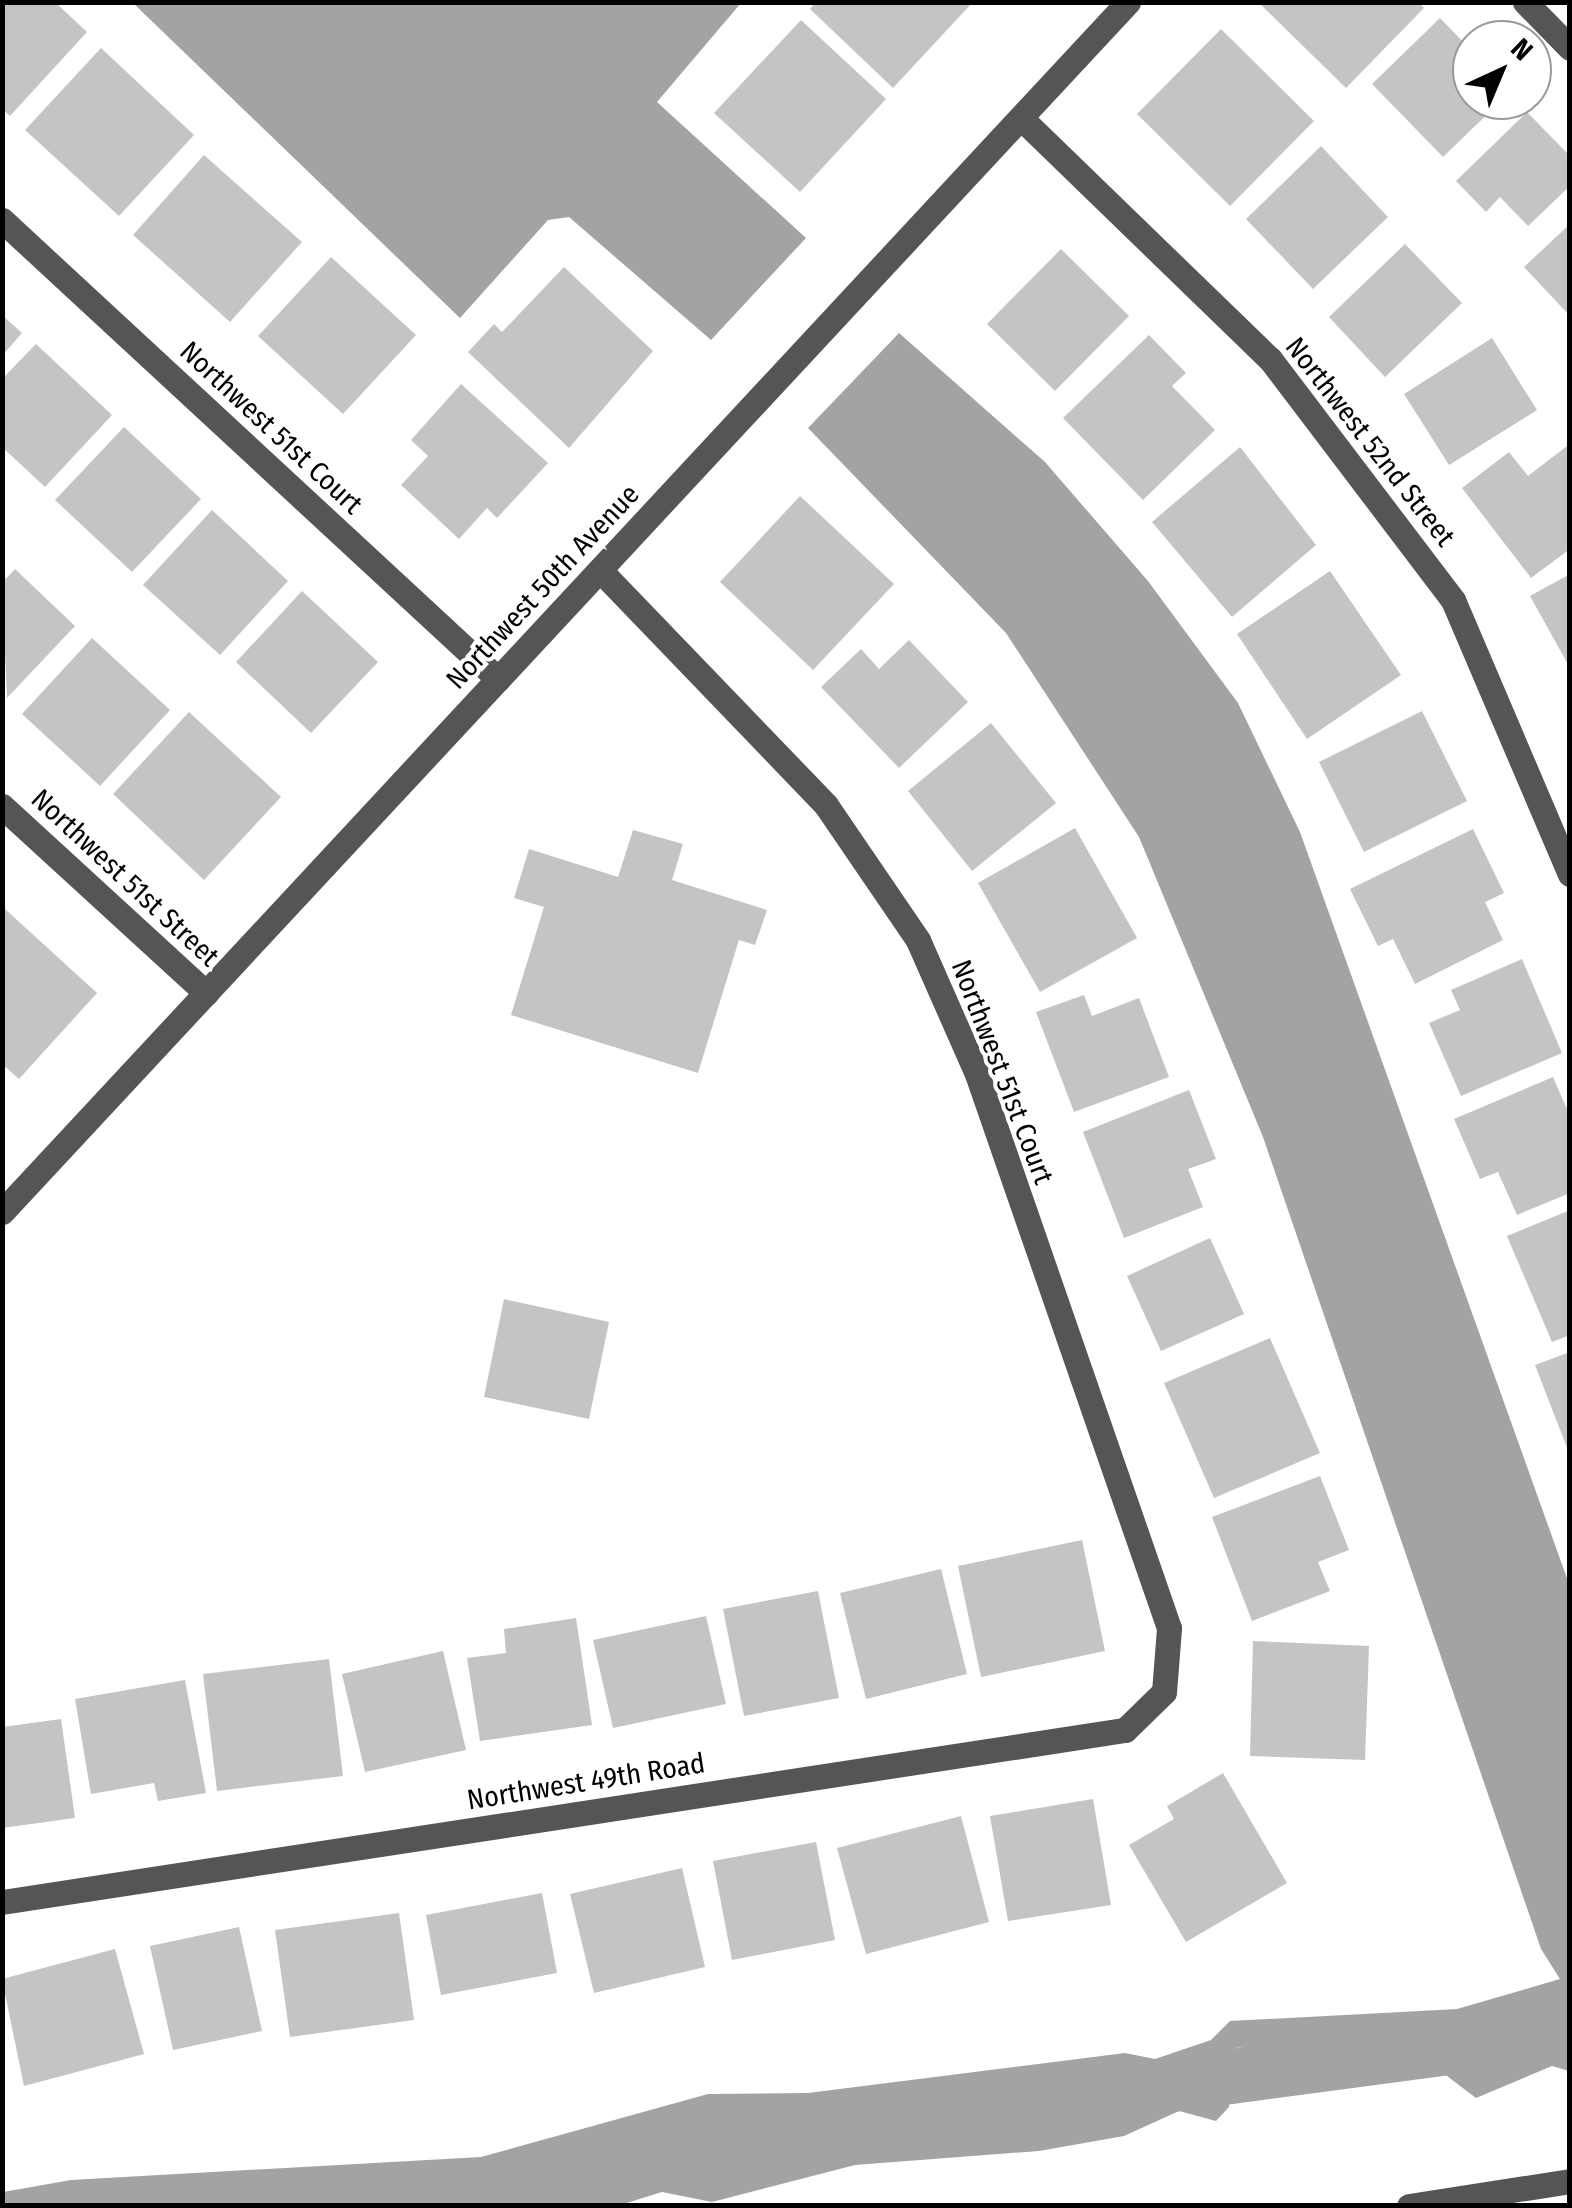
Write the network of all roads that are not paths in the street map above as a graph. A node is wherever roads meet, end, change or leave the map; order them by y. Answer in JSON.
{"nodes":[{"id":1,"x":1128,"y":2,"type":"edge"},
{"id":2,"x":1525,"y":2,"type":"edge"},
{"id":3,"x":1570,"y":48,"type":"edge"},
{"id":4,"x":1022,"y":118,"type":"junction"},
{"id":5,"x":2,"y":220,"type":"edge"},
{"id":6,"x":600,"y":570,"type":"junction"},
{"id":7,"x":498,"y":679,"type":"junction"},
{"id":8,"x":2,"y":806,"type":"edge"},
{"id":9,"x":1570,"y":874,"type":"edge"},
{"id":10,"x":206,"y":994,"type":"junction"},
{"id":11,"x":2,"y":1212,"type":"edge"},
{"id":12,"x":1164,"y":1692,"type":"joint"},
{"id":13,"x":2,"y":1902,"type":"edge"},
{"id":14,"x":1570,"y":2181,"type":"edge"},
{"id":15,"x":1409,"y":2206,"type":"edge"}],
"edges":[{"from":1,"to":4,"type":"street","name":"Northwest 50th Avenue"},
{"from":2,"to":3,"type":"street"},
{"from":4,"to":6,"type":"street","name":"Northwest 50th Avenue"},
{"from":4,"to":9,"type":"street","name":"Northwest 52nd Street"},
{"from":5,"to":7,"type":"street","name":"Northwest 51st Court"},
{"from":6,"to":7,"type":"street","name":"Northwest 50th Avenue"},
{"from":6,"to":12,"type":"street","name":"Northwest 51st Court"},
{"from":7,"to":10,"type":"street","name":"Northwest 50th Avenue"},
{"from":8,"to":10,"type":"street","name":"Northwest 51st Street"},
{"from":10,"to":11,"type":"street","name":"Northwest 50th Avenue"},
{"from":12,"to":13,"type":"street","name":"Northwest 49th Road"},
{"from":14,"to":15,"type":"street"}]}
